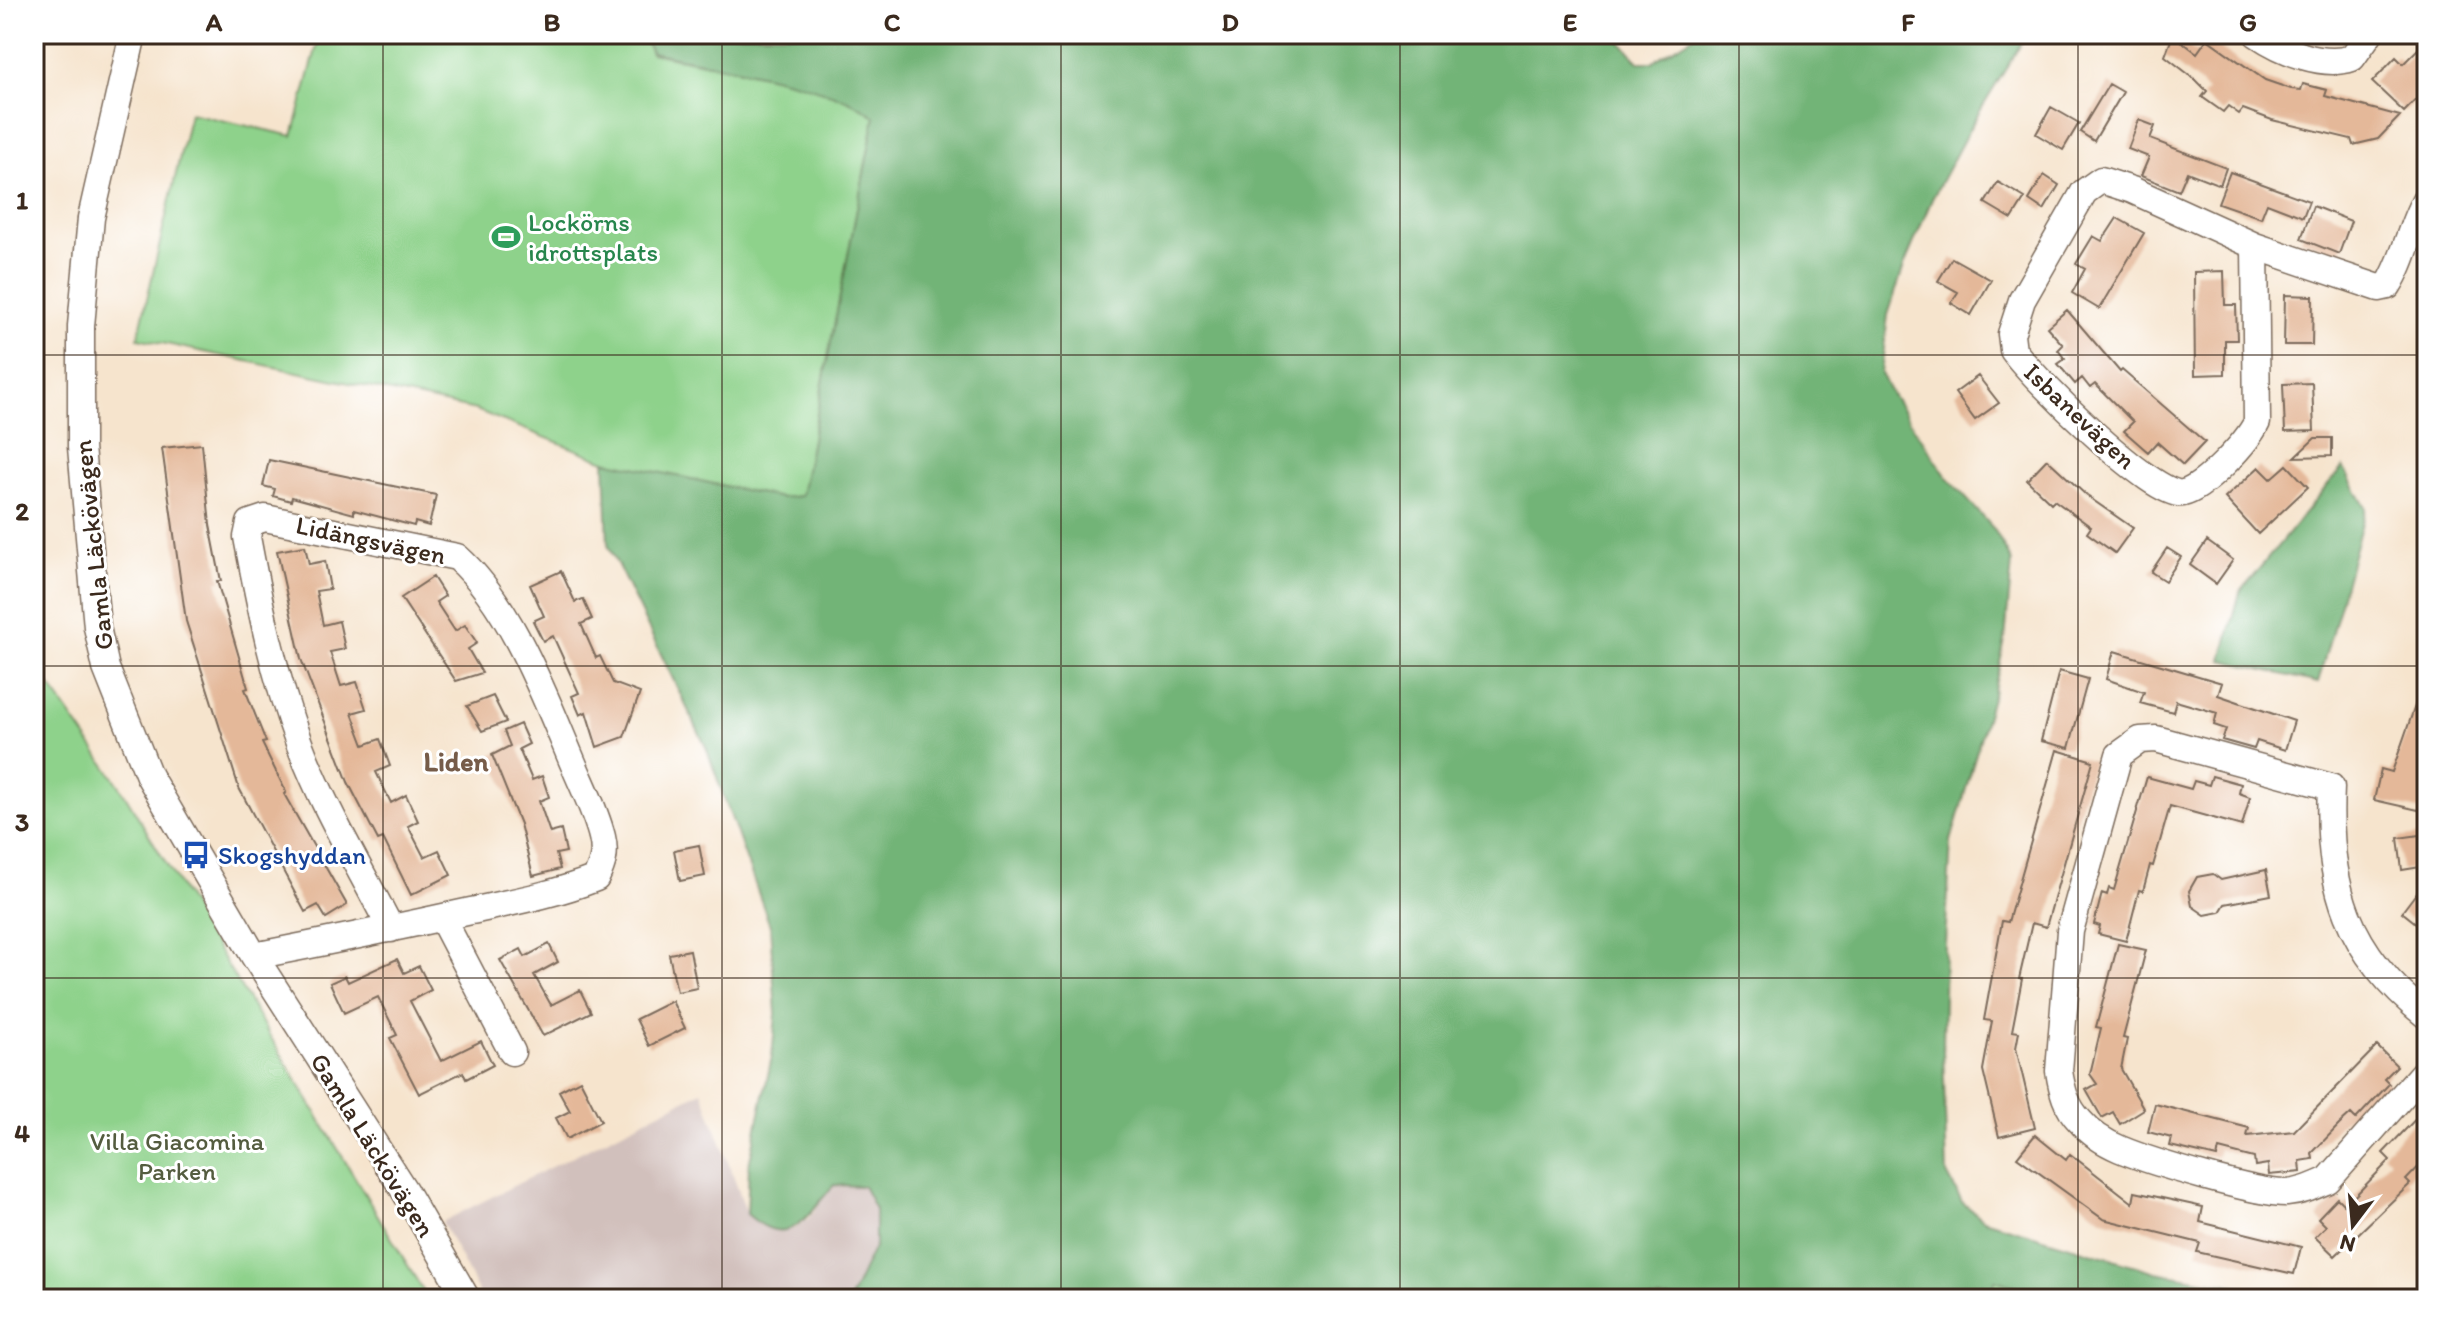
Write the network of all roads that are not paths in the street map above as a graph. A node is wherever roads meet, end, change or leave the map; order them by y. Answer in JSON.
{"nodes":[{"id":1,"x":133,"y":34,"type":"edge"},
{"id":2,"x":2257,"y":34,"type":"edge"},
{"id":3,"x":2369,"y":34,"type":"edge"},
{"id":4,"x":2427,"y":196,"type":"edge"},
{"id":5,"x":2255,"y":246,"type":"junction"},
{"id":6,"x":442,"y":918,"type":"junction"},
{"id":7,"x":391,"y":929,"type":"junction"},
{"id":8,"x":254,"y":956,"type":"junction"},
{"id":9,"x":2427,"y":1016,"type":"edge"},
{"id":10,"x":512,"y":1052,"type":"dead end"},
{"id":11,"x":2427,"y":1068,"type":"edge"},
{"id":12,"x":467,"y":1299,"type":"edge"}],
"edges":[{"from":1,"to":8,"type":"street","name":"Gamla Läckövägen"},
{"from":2,"to":3,"type":"street"},
{"from":4,"to":5,"type":"street","name":"Isbanevägen"},
{"from":5,"to":5,"type":"street","name":"Isbanevägen"},
{"from":6,"to":7,"type":"street","name":"Lidängsvägen"},
{"from":6,"to":7,"type":"street","name":"Lidängsvägen"},
{"from":6,"to":10,"type":"street"},
{"from":7,"to":8,"type":"street","name":"Lidängsvägen"},
{"from":8,"to":12,"type":"street","name":"Gamla Läckövägen"},
{"from":9,"to":11,"type":"street"}]}
